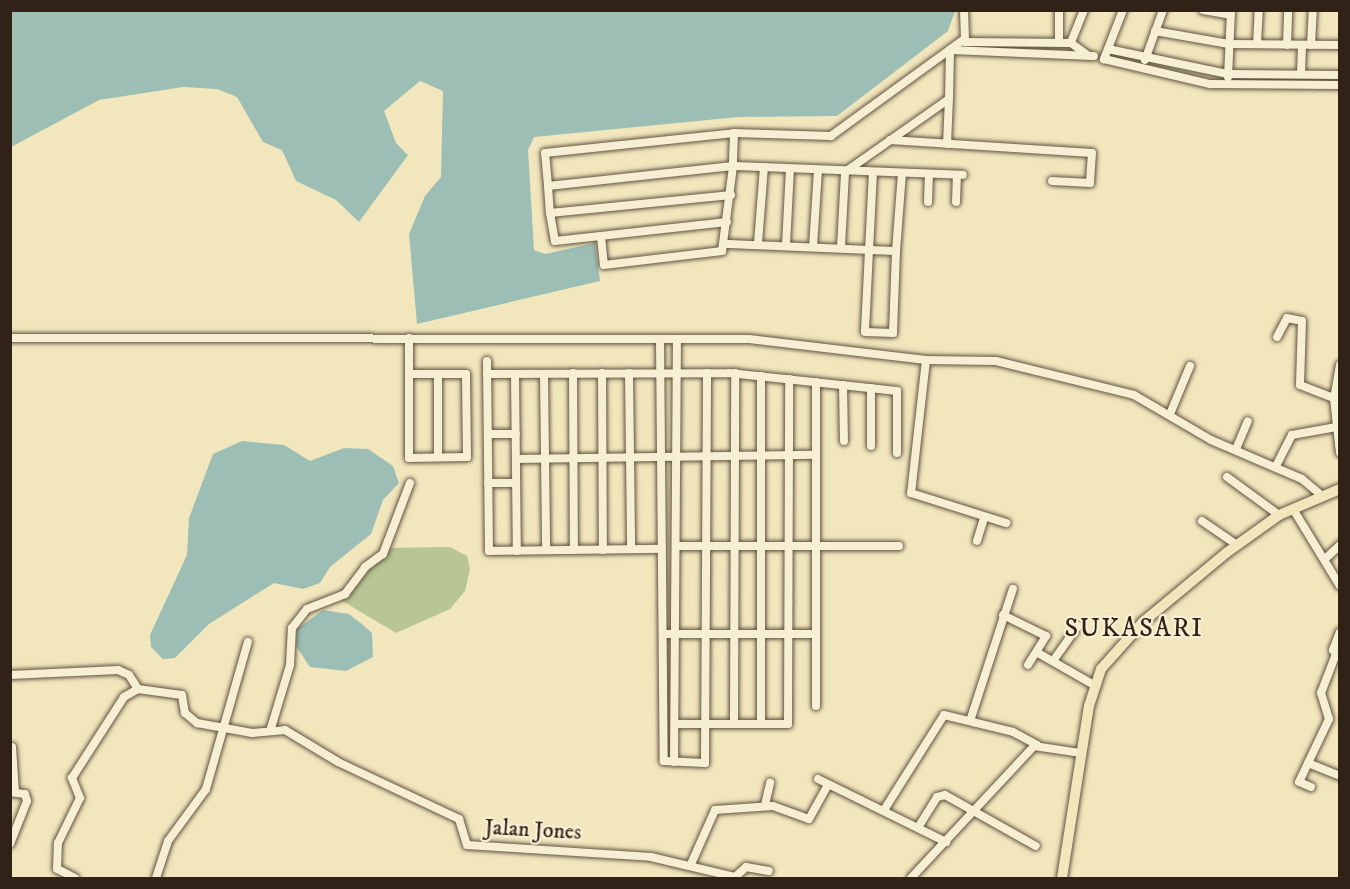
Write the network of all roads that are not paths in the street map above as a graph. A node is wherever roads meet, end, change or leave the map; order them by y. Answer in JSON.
{"nodes":[{"id":1,"x":964,"y":10,"type":"edge"},
{"id":2,"x":1059,"y":10,"type":"edge"},
{"id":3,"x":1084,"y":10,"type":"edge"},
{"id":4,"x":1123,"y":10,"type":"edge"},
{"id":5,"x":1163,"y":10,"type":"edge"},
{"id":6,"x":1203,"y":10,"type":"edge"},
{"id":7,"x":1259,"y":10,"type":"edge"},
{"id":8,"x":1288,"y":10,"type":"edge"},
{"id":9,"x":1313,"y":10,"type":"edge"},
{"id":10,"x":1231,"y":13,"type":"edge"},
{"id":11,"x":1155,"y":31,"type":"junction"},
{"id":12,"x":963,"y":40,"type":"junction"},
{"id":13,"x":1059,"y":42,"type":"junction"},
{"id":14,"x":1071,"y":43,"type":"junction"},
{"id":15,"x":1229,"y":44,"type":"junction"},
{"id":16,"x":1257,"y":44,"type":"junction"},
{"id":17,"x":1287,"y":45,"type":"junction"},
{"id":18,"x":1306,"y":45,"type":"junction"},
{"id":19,"x":1340,"y":45,"type":"edge"},
{"id":20,"x":1108,"y":49,"type":"junction"},
{"id":21,"x":950,"y":50,"type":"junction"},
{"id":22,"x":1094,"y":56,"type":"junction"},
{"id":23,"x":1104,"y":59,"type":"junction"},
{"id":24,"x":1145,"y":60,"type":"junction"},
{"id":25,"x":1301,"y":74,"type":"junction"},
{"id":26,"x":1340,"y":75,"type":"edge"},
{"id":27,"x":1228,"y":79,"type":"junction"},
{"id":28,"x":1340,"y":85,"type":"edge"},
{"id":29,"x":949,"y":99,"type":"junction"},
{"id":30,"x":734,"y":132,"type":"junction"},
{"id":31,"x":890,"y":140,"type":"junction"},
{"id":32,"x":947,"y":144,"type":"junction"},
{"id":33,"x":733,"y":166,"type":"junction"},
{"id":34,"x":764,"y":167,"type":"junction"},
{"id":35,"x":790,"y":169,"type":"junction"},
{"id":36,"x":818,"y":170,"type":"junction"},
{"id":37,"x":845,"y":172,"type":"junction"},
{"id":38,"x":873,"y":172,"type":"junction"},
{"id":39,"x":902,"y":173,"type":"junction"},
{"id":40,"x":929,"y":174,"type":"junction"},
{"id":41,"x":1052,"y":181,"type":"dead end"},
{"id":42,"x":548,"y":186,"type":"junction"},
{"id":43,"x":730,"y":195,"type":"junction"},
{"id":44,"x":928,"y":202,"type":"dead end"},
{"id":45,"x":956,"y":202,"type":"dead end"},
{"id":46,"x":550,"y":213,"type":"junction"},
{"id":47,"x":727,"y":222,"type":"junction"},
{"id":48,"x":601,"y":237,"type":"junction"},
{"id":49,"x":758,"y":243,"type":"junction"},
{"id":50,"x":727,"y":244,"type":"junction"},
{"id":51,"x":786,"y":245,"type":"junction"},
{"id":52,"x":813,"y":247,"type":"junction"},
{"id":53,"x":841,"y":247,"type":"junction"},
{"id":54,"x":869,"y":250,"type":"junction"},
{"id":55,"x":896,"y":251,"type":"junction"},
{"id":56,"x":1277,"y":337,"type":"dead end"},
{"id":57,"x":10,"y":338,"type":"edge"},
{"id":58,"x":409,"y":338,"type":"junction"},
{"id":59,"x":660,"y":339,"type":"junction"},
{"id":60,"x":677,"y":339,"type":"junction"},
{"id":61,"x":926,"y":360,"type":"junction"},
{"id":62,"x":487,"y":361,"type":"dead end"},
{"id":63,"x":1340,"y":365,"type":"edge"},
{"id":64,"x":1190,"y":366,"type":"dead end"},
{"id":65,"x":602,"y":373,"type":"junction"},
{"id":66,"x":629,"y":373,"type":"junction"},
{"id":67,"x":660,"y":373,"type":"junction"},
{"id":68,"x":677,"y":373,"type":"junction"},
{"id":69,"x":707,"y":373,"type":"junction"},
{"id":70,"x":409,"y":374,"type":"junction"},
{"id":71,"x":438,"y":374,"type":"junction"},
{"id":72,"x":488,"y":374,"type":"junction"},
{"id":73,"x":515,"y":374,"type":"junction"},
{"id":74,"x":544,"y":374,"type":"junction"},
{"id":75,"x":573,"y":374,"type":"junction"},
{"id":76,"x":735,"y":374,"type":"junction"},
{"id":77,"x":761,"y":376,"type":"junction"},
{"id":78,"x":789,"y":379,"type":"junction"},
{"id":79,"x":816,"y":382,"type":"junction"},
{"id":80,"x":843,"y":385,"type":"junction"},
{"id":81,"x":871,"y":388,"type":"junction"},
{"id":82,"x":1334,"y":398,"type":"junction"},
{"id":83,"x":1170,"y":414,"type":"junction"},
{"id":84,"x":1248,"y":421,"type":"dead end"},
{"id":85,"x":1336,"y":427,"type":"junction"},
{"id":86,"x":488,"y":434,"type":"junction"},
{"id":87,"x":516,"y":434,"type":"junction"},
{"id":88,"x":844,"y":441,"type":"dead end"},
{"id":89,"x":871,"y":446,"type":"dead end"},
{"id":90,"x":1236,"y":449,"type":"junction"},
{"id":91,"x":897,"y":453,"type":"dead end"},
{"id":92,"x":1340,"y":453,"type":"edge"},
{"id":93,"x":735,"y":456,"type":"junction"},
{"id":94,"x":761,"y":456,"type":"junction"},
{"id":95,"x":789,"y":456,"type":"junction"},
{"id":96,"x":816,"y":456,"type":"junction"},
{"id":97,"x":438,"y":457,"type":"junction"},
{"id":98,"x":661,"y":457,"type":"junction"},
{"id":99,"x":676,"y":457,"type":"junction"},
{"id":100,"x":706,"y":457,"type":"junction"},
{"id":101,"x":574,"y":458,"type":"junction"},
{"id":102,"x":603,"y":458,"type":"junction"},
{"id":103,"x":630,"y":458,"type":"junction"},
{"id":104,"x":516,"y":459,"type":"junction"},
{"id":105,"x":545,"y":459,"type":"junction"},
{"id":106,"x":1276,"y":466,"type":"junction"},
{"id":107,"x":1227,"y":477,"type":"dead end"},
{"id":108,"x":410,"y":483,"type":"dead end"},
{"id":109,"x":488,"y":483,"type":"junction"},
{"id":110,"x":516,"y":483,"type":"junction"},
{"id":111,"x":1339,"y":489,"type":"edge"},
{"id":112,"x":1322,"y":496,"type":"junction"},
{"id":113,"x":1293,"y":509,"type":"junction"},
{"id":114,"x":1279,"y":515,"type":"junction"},
{"id":115,"x":984,"y":518,"type":"junction"},
{"id":116,"x":1202,"y":521,"type":"dead end"},
{"id":117,"x":1006,"y":523,"type":"dead end"},
{"id":118,"x":977,"y":541,"type":"dead end"},
{"id":119,"x":1237,"y":544,"type":"junction"},
{"id":120,"x":1340,"y":545,"type":"edge"},
{"id":121,"x":676,"y":546,"type":"junction"},
{"id":122,"x":706,"y":546,"type":"junction"},
{"id":123,"x":734,"y":546,"type":"junction"},
{"id":124,"x":761,"y":546,"type":"junction"},
{"id":125,"x":788,"y":546,"type":"junction"},
{"id":126,"x":816,"y":546,"type":"junction"},
{"id":127,"x":899,"y":546,"type":"dead end"},
{"id":128,"x":632,"y":549,"type":"junction"},
{"id":129,"x":662,"y":549,"type":"junction"},
{"id":130,"x":546,"y":550,"type":"junction"},
{"id":131,"x":574,"y":550,"type":"junction"},
{"id":132,"x":603,"y":550,"type":"junction"},
{"id":133,"x":517,"y":551,"type":"junction"},
{"id":134,"x":1325,"y":559,"type":"junction"},
{"id":135,"x":1340,"y":586,"type":"edge"},
{"id":136,"x":1013,"y":589,"type":"dead end"},
{"id":137,"x":1003,"y":615,"type":"junction"},
{"id":138,"x":1078,"y":626,"type":"dead end"},
{"id":139,"x":1340,"y":632,"type":"edge"},
{"id":140,"x":663,"y":634,"type":"junction"},
{"id":141,"x":675,"y":634,"type":"junction"},
{"id":142,"x":706,"y":634,"type":"junction"},
{"id":143,"x":734,"y":634,"type":"junction"},
{"id":144,"x":761,"y":634,"type":"junction"},
{"id":145,"x":788,"y":634,"type":"junction"},
{"id":146,"x":816,"y":634,"type":"junction"},
{"id":147,"x":248,"y":642,"type":"dead end"},
{"id":148,"x":1038,"y":653,"type":"junction"},
{"id":149,"x":1337,"y":656,"type":"edge"},
{"id":150,"x":1053,"y":661,"type":"junction"},
{"id":151,"x":1028,"y":665,"type":"dead end"},
{"id":152,"x":10,"y":675,"type":"edge"},
{"id":153,"x":1094,"y":685,"type":"junction"},
{"id":154,"x":138,"y":689,"type":"junction"},
{"id":155,"x":816,"y":706,"type":"dead end"},
{"id":156,"x":970,"y":721,"type":"junction"},
{"id":157,"x":675,"y":724,"type":"junction"},
{"id":158,"x":705,"y":724,"type":"junction"},
{"id":159,"x":734,"y":724,"type":"junction"},
{"id":160,"x":761,"y":724,"type":"junction"},
{"id":161,"x":225,"y":725,"type":"junction"},
{"id":162,"x":271,"y":728,"type":"junction"},
{"id":163,"x":1037,"y":744,"type":"junction"},
{"id":164,"x":12,"y":747,"type":"edge"},
{"id":165,"x":1081,"y":753,"type":"junction"},
{"id":166,"x":674,"y":762,"type":"junction"},
{"id":167,"x":1308,"y":763,"type":"junction"},
{"id":168,"x":1340,"y":776,"type":"edge"},
{"id":169,"x":818,"y":779,"type":"dead end"},
{"id":170,"x":770,"y":783,"type":"dead end"},
{"id":171,"x":828,"y":784,"type":"junction"},
{"id":172,"x":1311,"y":787,"type":"dead end"},
{"id":173,"x":13,"y":792,"type":"edge"},
{"id":174,"x":765,"y":805,"type":"junction"},
{"id":175,"x":884,"y":810,"type":"junction"},
{"id":176,"x":976,"y":811,"type":"junction"},
{"id":177,"x":15,"y":823,"type":"edge"},
{"id":178,"x":920,"y":826,"type":"junction"},
{"id":179,"x":946,"y":842,"type":"junction"},
{"id":180,"x":10,"y":844,"type":"edge"},
{"id":181,"x":1036,"y":846,"type":"dead end"},
{"id":182,"x":691,"y":864,"type":"junction"},
{"id":183,"x":769,"y":871,"type":"dead end"},
{"id":184,"x":75,"y":879,"type":"edge"},
{"id":185,"x":156,"y":879,"type":"edge"},
{"id":186,"x":911,"y":879,"type":"edge"},
{"id":187,"x":1062,"y":879,"type":"edge"}],
"edges":[{"from":1,"to":12,"type":"street"},
{"from":2,"to":13,"type":"street"},
{"from":3,"to":14,"type":"street"},
{"from":4,"to":20,"type":"street"},
{"from":5,"to":11,"type":"street"},
{"from":6,"to":10,"type":"street"},
{"from":7,"to":16,"type":"street"},
{"from":8,"to":17,"type":"street"},
{"from":9,"to":18,"type":"street"},
{"from":10,"to":15,"type":"street"},
{"from":11,"to":15,"type":"street"},
{"from":11,"to":24,"type":"street"},
{"from":12,"to":13,"type":"street"},
{"from":12,"to":21,"type":"street"},
{"from":13,"to":14,"type":"street"},
{"from":14,"to":22,"type":"street"},
{"from":15,"to":16,"type":"street"},
{"from":15,"to":27,"type":"street"},
{"from":16,"to":17,"type":"street"},
{"from":17,"to":18,"type":"street"},
{"from":18,"to":19,"type":"street"},
{"from":18,"to":25,"type":"street"},
{"from":20,"to":23,"type":"street"},
{"from":20,"to":24,"type":"street"},
{"from":21,"to":22,"type":"street"},
{"from":21,"to":29,"type":"street"},
{"from":21,"to":30,"type":"street"},
{"from":22,"to":23,"type":"street"},
{"from":23,"to":27,"type":"street"},
{"from":24,"to":27,"type":"street"},
{"from":25,"to":26,"type":"street"},
{"from":25,"to":27,"type":"street"},
{"from":27,"to":28,"type":"street"},
{"from":29,"to":31,"type":"street"},
{"from":29,"to":32,"type":"street"},
{"from":30,"to":33,"type":"street"},
{"from":30,"to":42,"type":"street"},
{"from":31,"to":32,"type":"street"},
{"from":31,"to":37,"type":"street"},
{"from":32,"to":41,"type":"street"},
{"from":33,"to":34,"type":"street"},
{"from":33,"to":42,"type":"street"},
{"from":33,"to":43,"type":"street"},
{"from":34,"to":35,"type":"street"},
{"from":34,"to":49,"type":"street"},
{"from":35,"to":36,"type":"street"},
{"from":35,"to":51,"type":"street"},
{"from":36,"to":37,"type":"street"},
{"from":36,"to":52,"type":"street"},
{"from":37,"to":38,"type":"street"},
{"from":37,"to":53,"type":"street"},
{"from":38,"to":39,"type":"street"},
{"from":38,"to":54,"type":"street"},
{"from":39,"to":40,"type":"street"},
{"from":39,"to":55,"type":"street"},
{"from":40,"to":44,"type":"street"},
{"from":40,"to":45,"type":"street"},
{"from":42,"to":46,"type":"street"},
{"from":43,"to":46,"type":"street"},
{"from":43,"to":47,"type":"street"},
{"from":46,"to":48,"type":"street"},
{"from":47,"to":48,"type":"street"},
{"from":47,"to":50,"type":"street"},
{"from":48,"to":50,"type":"street"},
{"from":49,"to":50,"type":"street"},
{"from":49,"to":51,"type":"street"},
{"from":51,"to":52,"type":"street"},
{"from":52,"to":53,"type":"street"},
{"from":53,"to":54,"type":"street"},
{"from":54,"to":55,"type":"street"},
{"from":54,"to":55,"type":"street"},
{"from":56,"to":82,"type":"street"},
{"from":57,"to":58,"type":"street"},
{"from":58,"to":59,"type":"street"},
{"from":58,"to":70,"type":"street"},
{"from":59,"to":60,"type":"street"},
{"from":59,"to":67,"type":"street"},
{"from":60,"to":61,"type":"street"},
{"from":60,"to":68,"type":"street"},
{"from":61,"to":83,"type":"street"},
{"from":61,"to":115,"type":"street"},
{"from":62,"to":72,"type":"street"},
{"from":63,"to":82,"type":"street"},
{"from":64,"to":83,"type":"street"},
{"from":65,"to":66,"type":"street"},
{"from":65,"to":75,"type":"street"},
{"from":65,"to":102,"type":"street"},
{"from":66,"to":67,"type":"street"},
{"from":66,"to":103,"type":"street"},
{"from":67,"to":68,"type":"street"},
{"from":67,"to":98,"type":"street"},
{"from":68,"to":69,"type":"street"},
{"from":68,"to":99,"type":"street"},
{"from":69,"to":76,"type":"street"},
{"from":69,"to":100,"type":"street"},
{"from":70,"to":71,"type":"street"},
{"from":70,"to":97,"type":"street"},
{"from":71,"to":97,"type":"street"},
{"from":71,"to":97,"type":"street"},
{"from":72,"to":73,"type":"street"},
{"from":72,"to":86,"type":"street"},
{"from":73,"to":74,"type":"street"},
{"from":73,"to":87,"type":"street"},
{"from":74,"to":75,"type":"street"},
{"from":74,"to":105,"type":"street"},
{"from":75,"to":101,"type":"street"},
{"from":76,"to":77,"type":"street"},
{"from":76,"to":93,"type":"street"},
{"from":77,"to":78,"type":"street"},
{"from":77,"to":94,"type":"street"},
{"from":78,"to":79,"type":"street"},
{"from":78,"to":95,"type":"street"},
{"from":79,"to":80,"type":"street"},
{"from":79,"to":96,"type":"street"},
{"from":80,"to":81,"type":"street"},
{"from":80,"to":88,"type":"street"},
{"from":81,"to":89,"type":"street"},
{"from":81,"to":91,"type":"street"},
{"from":82,"to":85,"type":"street"},
{"from":83,"to":90,"type":"street"},
{"from":84,"to":90,"type":"street"},
{"from":85,"to":92,"type":"street"},
{"from":85,"to":106,"type":"street"},
{"from":86,"to":87,"type":"street"},
{"from":86,"to":109,"type":"street"},
{"from":87,"to":104,"type":"street"},
{"from":90,"to":106,"type":"street"},
{"from":93,"to":94,"type":"street"},
{"from":93,"to":100,"type":"street"},
{"from":93,"to":123,"type":"street"},
{"from":94,"to":95,"type":"street"},
{"from":94,"to":124,"type":"street"},
{"from":95,"to":96,"type":"street"},
{"from":95,"to":125,"type":"street"},
{"from":96,"to":126,"type":"street"},
{"from":98,"to":99,"type":"street"},
{"from":98,"to":103,"type":"street"},
{"from":98,"to":129,"type":"street"},
{"from":99,"to":100,"type":"street"},
{"from":99,"to":121,"type":"street"},
{"from":100,"to":122,"type":"street"},
{"from":101,"to":102,"type":"street"},
{"from":101,"to":105,"type":"street"},
{"from":101,"to":131,"type":"street"},
{"from":102,"to":103,"type":"street"},
{"from":102,"to":132,"type":"street"},
{"from":103,"to":128,"type":"street"},
{"from":104,"to":105,"type":"street"},
{"from":104,"to":110,"type":"street"},
{"from":105,"to":130,"type":"street"},
{"from":106,"to":112,"type":"street"},
{"from":107,"to":114,"type":"street"},
{"from":108,"to":162,"type":"street"},
{"from":109,"to":110,"type":"street"},
{"from":109,"to":133,"type":"street"},
{"from":110,"to":133,"type":"street"},
{"from":111,"to":112,"type":"main road"},
{"from":112,"to":113,"type":"main road"},
{"from":113,"to":114,"type":"main road"},
{"from":113,"to":134,"type":"street"},
{"from":114,"to":119,"type":"main road"},
{"from":115,"to":117,"type":"street"},
{"from":115,"to":118,"type":"street"},
{"from":116,"to":119,"type":"street"},
{"from":119,"to":153,"type":"main road"},
{"from":120,"to":134,"type":"street"},
{"from":121,"to":122,"type":"street"},
{"from":121,"to":141,"type":"street"},
{"from":122,"to":123,"type":"street"},
{"from":122,"to":142,"type":"street"},
{"from":123,"to":124,"type":"street"},
{"from":123,"to":143,"type":"street"},
{"from":124,"to":125,"type":"street"},
{"from":124,"to":144,"type":"street"},
{"from":125,"to":126,"type":"street"},
{"from":125,"to":145,"type":"street"},
{"from":126,"to":127,"type":"street"},
{"from":126,"to":146,"type":"street"},
{"from":128,"to":129,"type":"street"},
{"from":128,"to":132,"type":"street"},
{"from":129,"to":140,"type":"street"},
{"from":130,"to":131,"type":"street"},
{"from":130,"to":133,"type":"street"},
{"from":131,"to":132,"type":"street"},
{"from":134,"to":135,"type":"street"},
{"from":136,"to":137,"type":"street"},
{"from":137,"to":148,"type":"street"},
{"from":137,"to":156,"type":"street"},
{"from":138,"to":150,"type":"street"},
{"from":139,"to":149,"type":"street"},
{"from":140,"to":141,"type":"street"},
{"from":140,"to":166,"type":"street"},
{"from":141,"to":142,"type":"street"},
{"from":141,"to":157,"type":"street"},
{"from":142,"to":143,"type":"street"},
{"from":142,"to":158,"type":"street"},
{"from":143,"to":144,"type":"street"},
{"from":143,"to":159,"type":"street"},
{"from":144,"to":145,"type":"street"},
{"from":144,"to":160,"type":"street"},
{"from":145,"to":146,"type":"street"},
{"from":145,"to":160,"type":"street"},
{"from":146,"to":155,"type":"street"},
{"from":147,"to":161,"type":"street"},
{"from":148,"to":150,"type":"street"},
{"from":148,"to":151,"type":"street"},
{"from":149,"to":167,"type":"street"},
{"from":150,"to":153,"type":"street"},
{"from":152,"to":154,"type":"street"},
{"from":153,"to":165,"type":"main road"},
{"from":154,"to":161,"type":"street","name":"Jalan Jones"},
{"from":154,"to":184,"type":"street"},
{"from":156,"to":163,"type":"street"},
{"from":156,"to":175,"type":"street"},
{"from":157,"to":158,"type":"street"},
{"from":157,"to":166,"type":"street"},
{"from":158,"to":159,"type":"street"},
{"from":158,"to":166,"type":"street"},
{"from":159,"to":160,"type":"street"},
{"from":161,"to":162,"type":"street","name":"Jalan Jones"},
{"from":161,"to":185,"type":"street"},
{"from":162,"to":182,"type":"street","name":"Jalan Jones"},
{"from":163,"to":165,"type":"street"},
{"from":163,"to":176,"type":"street"},
{"from":164,"to":173,"type":"street"},
{"from":165,"to":187,"type":"main road"},
{"from":167,"to":168,"type":"street"},
{"from":167,"to":172,"type":"street"},
{"from":169,"to":171,"type":"street"},
{"from":170,"to":174,"type":"street"},
{"from":171,"to":174,"type":"street"},
{"from":171,"to":175,"type":"street"},
{"from":173,"to":177,"type":"street"},
{"from":174,"to":182,"type":"street"},
{"from":175,"to":178,"type":"street"},
{"from":176,"to":178,"type":"street"},
{"from":176,"to":179,"type":"street"},
{"from":176,"to":181,"type":"street"},
{"from":177,"to":180,"type":"street"},
{"from":178,"to":179,"type":"street"},
{"from":179,"to":186,"type":"street"},
{"from":182,"to":183,"type":"street","name":"Jalan Jones"}]}
